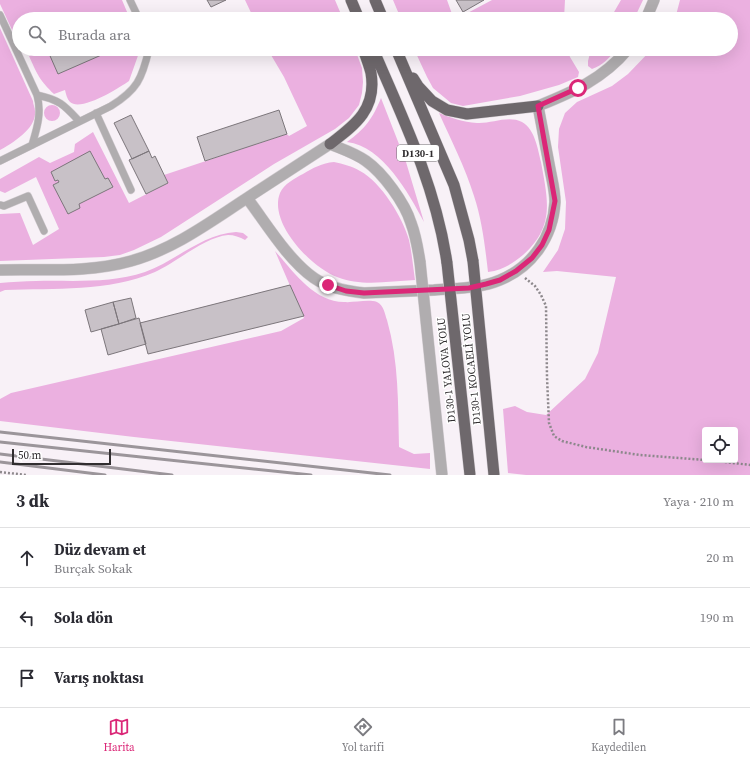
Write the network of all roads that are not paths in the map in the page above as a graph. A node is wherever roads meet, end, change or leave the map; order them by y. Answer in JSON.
{"nodes":[{"id":1,"x":130,"y":0,"type":"edge"},
{"id":2,"x":347,"y":0,"type":"edge"},
{"id":3,"x":351,"y":0,"type":"edge"},
{"id":4,"x":375,"y":0,"type":"edge"},
{"id":5,"x":654,"y":0,"type":"edge"},
{"id":6,"x":136,"y":12,"type":"edge"},
{"id":7,"x":351,"y":12,"type":"edge"},
{"id":8,"x":356,"y":12,"type":"edge"},
{"id":9,"x":380,"y":12,"type":"edge"},
{"id":10,"x":649,"y":12,"type":"edge"},
{"id":11,"x":0,"y":15,"type":"edge"},
{"id":12,"x":12,"y":41,"type":"edge"},
{"id":13,"x":19,"y":56,"type":"edge"},
{"id":14,"x":147,"y":56,"type":"edge"},
{"id":15,"x":365,"y":56,"type":"edge"},
{"id":16,"x":376,"y":56,"type":"edge"},
{"id":17,"x":399,"y":56,"type":"edge"},
{"id":18,"x":400,"y":56,"type":"edge"},
{"id":19,"x":621,"y":56,"type":"edge"},
{"id":20,"x":37,"y":95,"type":"junction"},
{"id":21,"x":538,"y":106,"type":"junction"},
{"id":22,"x":96,"y":113,"type":"junction"},
{"id":23,"x":79,"y":121,"type":"junction"},
{"id":24,"x":330,"y":144,"type":"junction"},
{"id":25,"x":32,"y":145,"type":"junction"},
{"id":26,"x":0,"y":160,"type":"edge"},
{"id":27,"x":131,"y":190,"type":"dead end"},
{"id":28,"x":247,"y":198,"type":"junction"},
{"id":29,"x":0,"y":205,"type":"edge"},
{"id":30,"x":44,"y":231,"type":"dead end"},
{"id":31,"x":0,"y":270,"type":"edge"},
{"id":32,"x":442,"y":475,"type":"edge"},
{"id":33,"x":470,"y":475,"type":"edge"},
{"id":34,"x":494,"y":475,"type":"edge"}],
"edges":[{"from":1,"to":6,"type":"lane"},
{"from":2,"to":7,"type":"highway"},
{"from":3,"to":8,"type":"highway"},
{"from":4,"to":9,"type":"highway"},
{"from":5,"to":10,"type":"street"},
{"from":11,"to":12,"type":"lane"},
{"from":13,"to":20,"type":"lane"},
{"from":14,"to":22,"type":"lane"},
{"from":15,"to":24,"type":"highway"},
{"from":16,"to":33,"type":"highway","name":"D130-1 YALOVA YOLU","number":"D130-1","bridge":true},
{"from":17,"to":34,"type":"highway","name":"D130-1 KOCAELİ YOLU","number":"D130-1","bridge":true},
{"from":18,"to":21,"type":"highway"},
{"from":19,"to":21,"type":"street"},
{"from":20,"to":23,"type":"lane"},
{"from":20,"to":25,"type":"lane"},
{"from":21,"to":28,"type":"street"},
{"from":22,"to":23,"type":"lane"},
{"from":22,"to":27,"type":"lane"},
{"from":23,"to":25,"type":"lane"},
{"from":24,"to":28,"type":"street"},
{"from":24,"to":32,"type":"street","bridge":true},
{"from":25,"to":26,"type":"lane"},
{"from":28,"to":31,"type":"street"},
{"from":29,"to":30,"type":"lane"}]}
